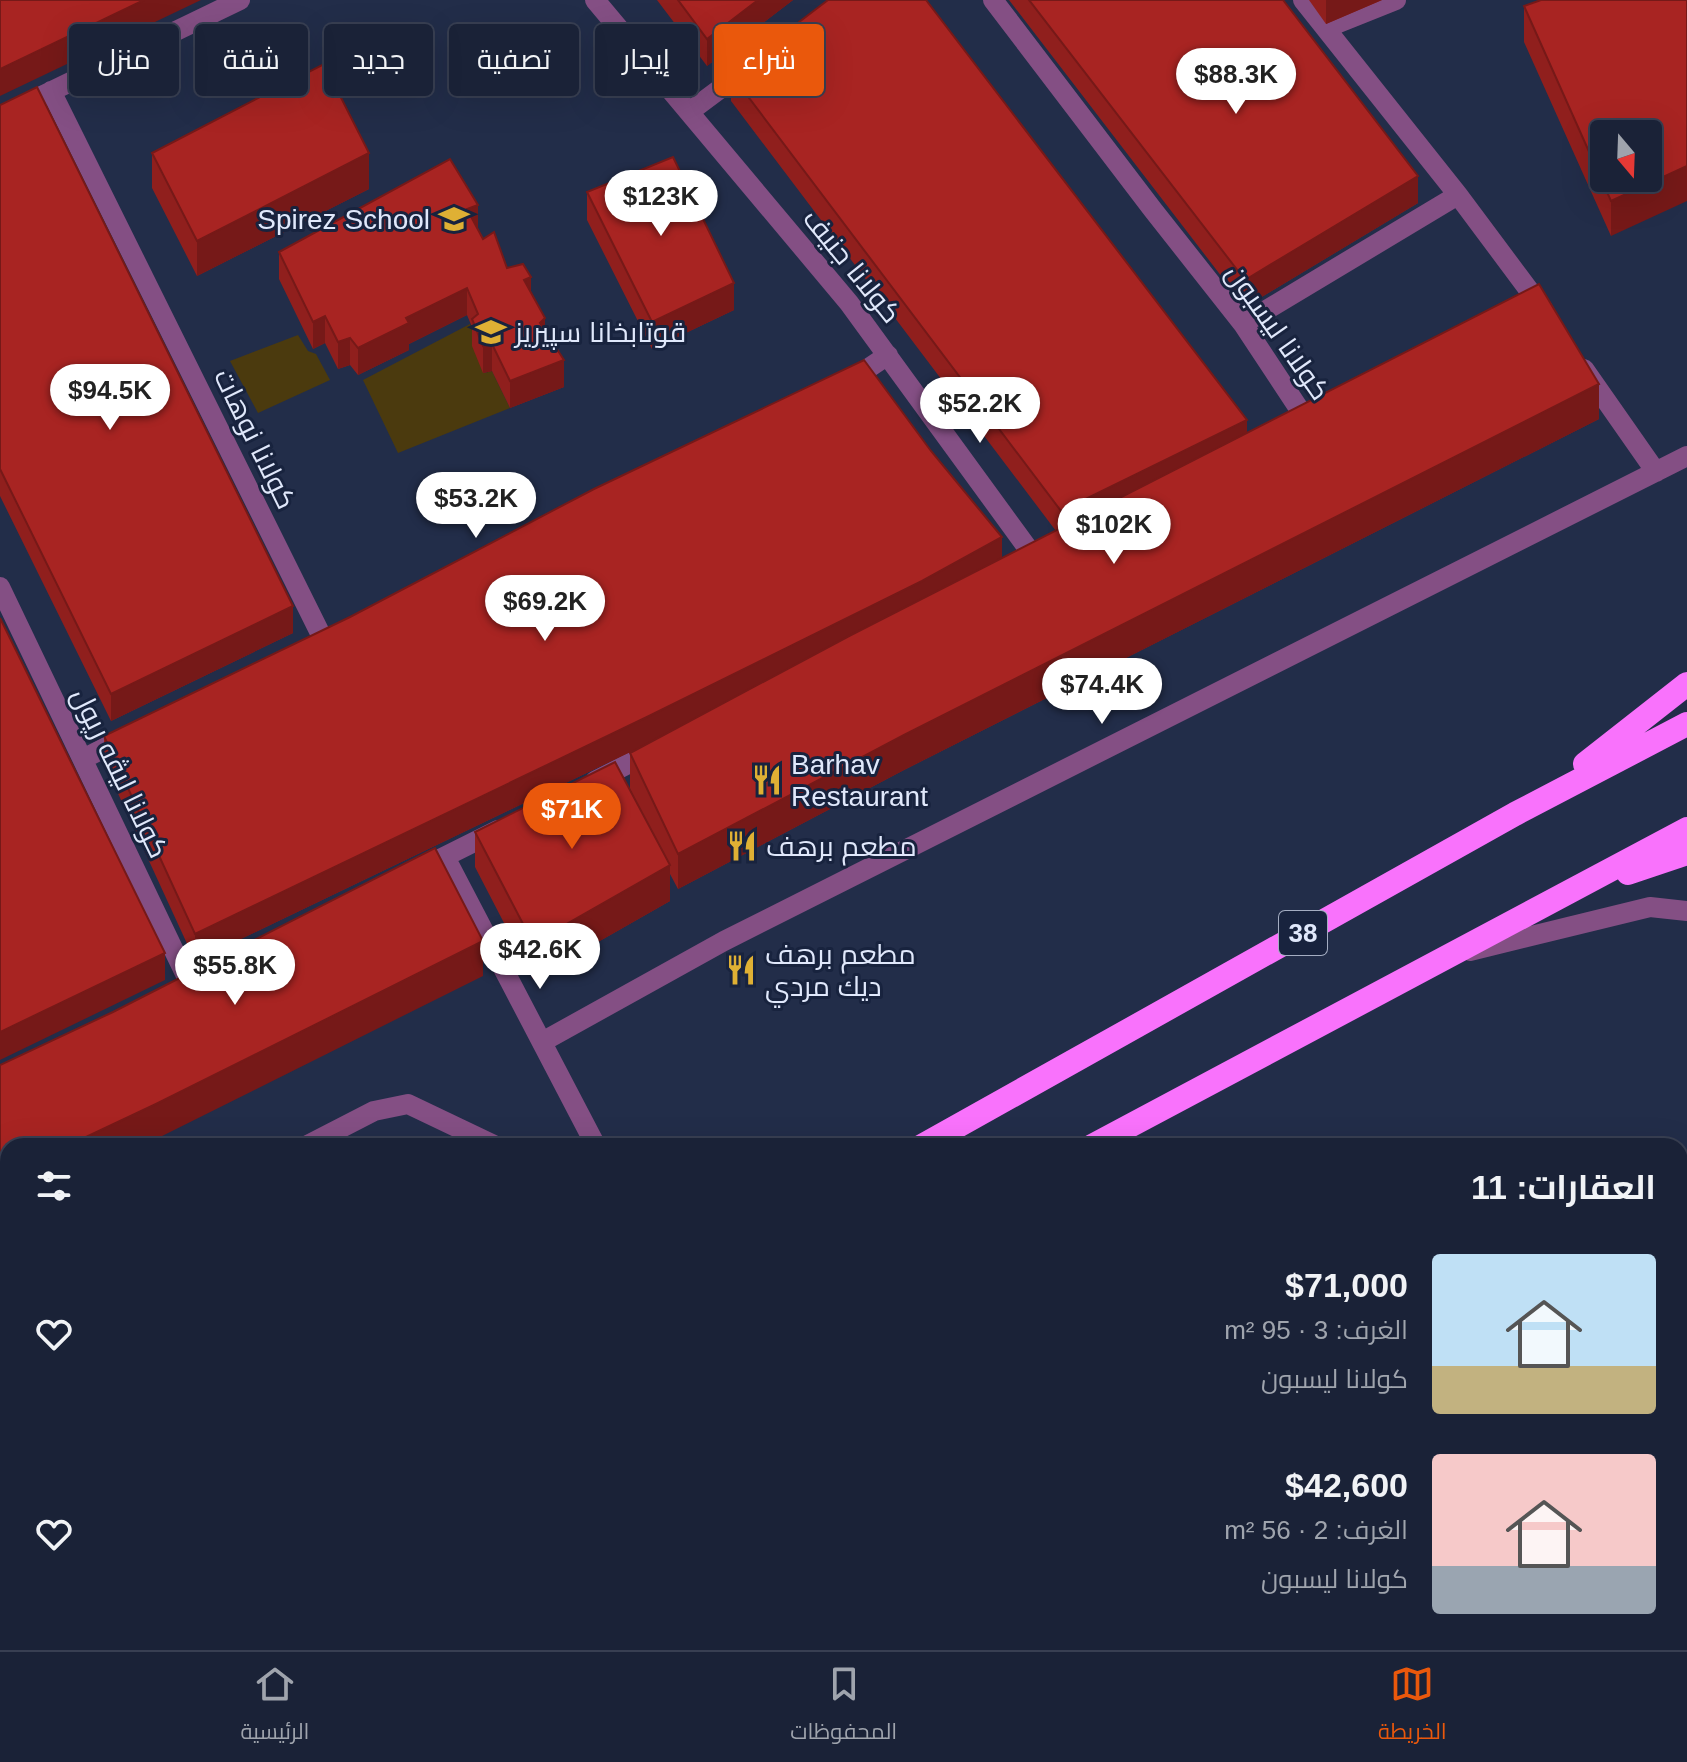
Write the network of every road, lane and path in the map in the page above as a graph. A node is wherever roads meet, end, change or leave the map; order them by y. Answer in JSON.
{"nodes":[{"id":1,"x":240,"y":0,"type":"edge"},
{"id":2,"x":595,"y":0,"type":"edge"},
{"id":3,"x":993,"y":0,"type":"edge"},
{"id":4,"x":1303,"y":0,"type":"edge"},
{"id":5,"x":1396,"y":0,"type":"edge"},
{"id":6,"x":1326,"y":28,"type":"junction"},
{"id":7,"x":51,"y":91,"type":"junction"},
{"id":8,"x":714,"y":93,"type":"edge"},
{"id":9,"x":689,"y":112,"type":"junction"},
{"id":10,"x":0,"y":116,"type":"edge"},
{"id":11,"x":1458,"y":195,"type":"junction"},
{"id":12,"x":1541,"y":315,"type":"edge"},
{"id":13,"x":1243,"y":324,"type":"junction"},
{"id":14,"x":888,"y":355,"type":"junction"},
{"id":15,"x":1577,"y":358,"type":"edge"},
{"id":16,"x":830,"y":391,"type":"edge"},
{"id":17,"x":1280,"y":438,"type":"edge"},
{"id":18,"x":1687,"y":456,"type":"edge"},
{"id":19,"x":1656,"y":472,"type":"junction"},
{"id":20,"x":1036,"y":561,"type":"edge"},
{"id":21,"x":0,"y":587,"type":"edge"},
{"id":22,"x":323,"y":639,"type":"edge"},
{"id":23,"x":1687,"y":684,"type":"edge"},
{"id":24,"x":1687,"y":724,"type":"edge"},
{"id":25,"x":140,"y":731,"type":"edge"},
{"id":26,"x":667,"y":744,"type":"edge"},
{"id":27,"x":83,"y":759,"type":"junction"},
{"id":28,"x":584,"y":787,"type":"edge"},
{"id":29,"x":1515,"y":814,"type":"junction"},
{"id":30,"x":515,"y":822,"type":"edge"},
{"id":31,"x":1687,"y":829,"type":"edge"},
{"id":32,"x":1687,"y":853,"type":"edge"},
{"id":33,"x":445,"y":857,"type":"junction"},
{"id":34,"x":402,"y":878,"type":"edge"},
{"id":35,"x":1557,"y":897,"type":"junction"},
{"id":36,"x":1687,"y":911,"type":"edge"},
{"id":37,"x":1451,"y":956,"type":"junction"},
{"id":38,"x":189,"y":982,"type":"edge"},
{"id":39,"x":542,"y":1042,"type":"junction"},
{"id":40,"x":322,"y":1138,"type":"edge"},
{"id":41,"x":479,"y":1138,"type":"edge"},
{"id":42,"x":592,"y":1138,"type":"edge"},
{"id":43,"x":936,"y":1138,"type":"edge"},
{"id":44,"x":1107,"y":1138,"type":"edge"}],
"edges":[{"from":1,"to":7,"type":"street"},
{"from":2,"to":9,"type":"street","name":"كولانا جنيف"},
{"from":3,"to":13,"type":"street","name":"كولانا ليسبون"},
{"from":4,"to":6,"type":"street"},
{"from":5,"to":6,"type":"street"},
{"from":6,"to":11,"type":"street"},
{"from":7,"to":10,"type":"street"},
{"from":7,"to":22,"type":"street","name":"كولانا نوهات"},
{"from":8,"to":9,"type":"street"},
{"from":9,"to":14,"type":"street","name":"كولانا جنيف"},
{"from":11,"to":12,"type":"street"},
{"from":11,"to":13,"type":"street"},
{"from":13,"to":17,"type":"street","name":"كولانا ليسبون"},
{"from":14,"to":16,"type":"street","name":"كولانا جنيف"},
{"from":14,"to":20,"type":"street"},
{"from":15,"to":19,"type":"street"},
{"from":18,"to":19,"type":"street"},
{"from":19,"to":39,"type":"street"},
{"from":21,"to":27,"type":"street","name":"كولانا ليڤه رپول"},
{"from":23,"to":29,"type":"highway"},
{"from":24,"to":29,"type":"highway","number":"38"},
{"from":25,"to":27,"type":"street"},
{"from":26,"to":28,"type":"street"},
{"from":27,"to":38,"type":"street","name":"كولانا ليڤه رپول"},
{"from":29,"to":43,"type":"highway","number":"38"},
{"from":30,"to":33,"type":"street"},
{"from":31,"to":35,"type":"highway"},
{"from":32,"to":35,"type":"highway"},
{"from":33,"to":34,"type":"street"},
{"from":33,"to":39,"type":"street"},
{"from":35,"to":37,"type":"highway"},
{"from":36,"to":37,"type":"street"},
{"from":37,"to":44,"type":"highway"},
{"from":39,"to":42,"type":"street"},
{"from":40,"to":41,"type":"street"}]}
